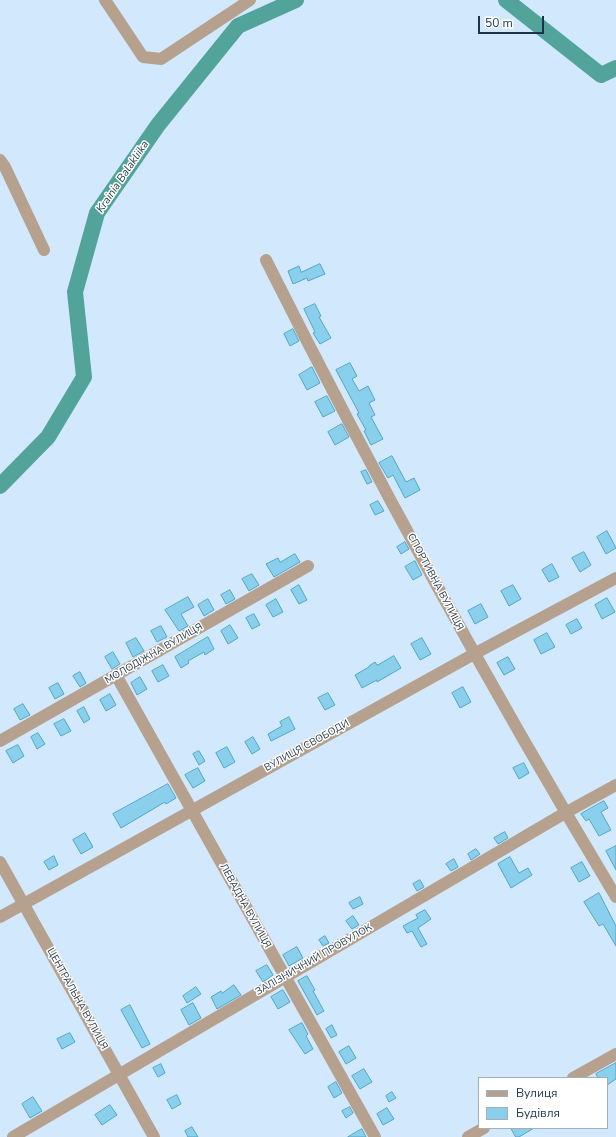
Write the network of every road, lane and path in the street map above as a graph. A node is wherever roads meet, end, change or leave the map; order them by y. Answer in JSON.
{"nodes":[{"id":1,"x":105,"y":0,"type":"edge"},
{"id":2,"x":250,"y":0,"type":"edge"},
{"id":3,"x":0,"y":160,"type":"edge"},
{"id":4,"x":44,"y":250,"type":"dead end"},
{"id":5,"x":266,"y":260,"type":"dead end"},
{"id":6,"x":308,"y":566,"type":"dead end"},
{"id":7,"x":616,"y":578,"type":"edge"},
{"id":8,"x":474,"y":654,"type":"junction"},
{"id":9,"x":116,"y":675,"type":"junction"},
{"id":10,"x":0,"y":741,"type":"edge"},
{"id":11,"x":616,"y":786,"type":"edge"},
{"id":12,"x":191,"y":811,"type":"junction"},
{"id":13,"x":565,"y":813,"type":"junction"},
{"id":14,"x":0,"y":862,"type":"edge"},
{"id":15,"x":616,"y":897,"type":"edge"},
{"id":16,"x":24,"y":903,"type":"junction"},
{"id":17,"x":0,"y":917,"type":"edge"},
{"id":18,"x":285,"y":977,"type":"junction"},
{"id":19,"x":616,"y":1054,"type":"edge"},
{"id":20,"x":119,"y":1074,"type":"junction"},
{"id":21,"x":575,"y":1077,"type":"edge"},
{"id":22,"x":482,"y":1129,"type":"edge"},
{"id":23,"x":13,"y":1137,"type":"edge"},
{"id":24,"x":154,"y":1137,"type":"edge"},
{"id":25,"x":374,"y":1137,"type":"edge"},
{"id":26,"x":468,"y":1137,"type":"edge"}],
"edges":[{"from":1,"to":2,"type":"street"},
{"from":3,"to":4,"type":"street"},
{"from":5,"to":8,"type":"street","name":"СПОРТИВНА ВУЛИЦЯ"},
{"from":6,"to":9,"type":"street","name":"МОЛОДІЖНА ВУЛИЦЯ"},
{"from":7,"to":8,"type":"street","name":"ВУЛИЦЯ СВОБОДИ"},
{"from":8,"to":12,"type":"street","name":"ВУЛИЦЯ СВОБОДИ"},
{"from":8,"to":13,"type":"street","name":"СПОРТИВНА ВУЛИЦЯ"},
{"from":9,"to":10,"type":"street","name":"МОЛОДІЖНА ВУЛИЦЯ"},
{"from":9,"to":12,"type":"street","name":"ЛЕВАДНА ВУЛИЦЯ"},
{"from":11,"to":13,"type":"street","name":"ЗАЛІЗНИЧНИЙ ПРОВУЛОК"},
{"from":12,"to":16,"type":"street","name":"ВУЛИЦЯ СВОБОДИ"},
{"from":12,"to":18,"type":"street","name":"ЛЕВАДНА ВУЛИЦЯ"},
{"from":13,"to":15,"type":"street","name":"СПОРТИВНА ВУЛИЦЯ"},
{"from":13,"to":18,"type":"street","name":"ЗАЛІЗНИЧНИЙ ПРОВУЛОК"},
{"from":14,"to":16,"type":"street","name":"ЦЕНТРАЛЬНА ВУЛИЦЯ"},
{"from":16,"to":17,"type":"street","name":"ВУЛИЦЯ СВОБОДИ"},
{"from":16,"to":20,"type":"street","name":"ЦЕНТРАЛЬНА ВУЛИЦЯ"},
{"from":18,"to":20,"type":"street","name":"ЗАЛІЗНИЧНИЙ ПРОВУЛОК"},
{"from":18,"to":25,"type":"street","name":"ЛЕВАДНА ВУЛИЦЯ"},
{"from":19,"to":21,"type":"street"},
{"from":20,"to":23,"type":"street","name":"ЗАЛІЗНИЧНИЙ ПРОВУЛОК"},
{"from":20,"to":24,"type":"street","name":"ЦЕНТРАЛЬНА ВУЛИЦЯ"},
{"from":22,"to":26,"type":"street"}]}
